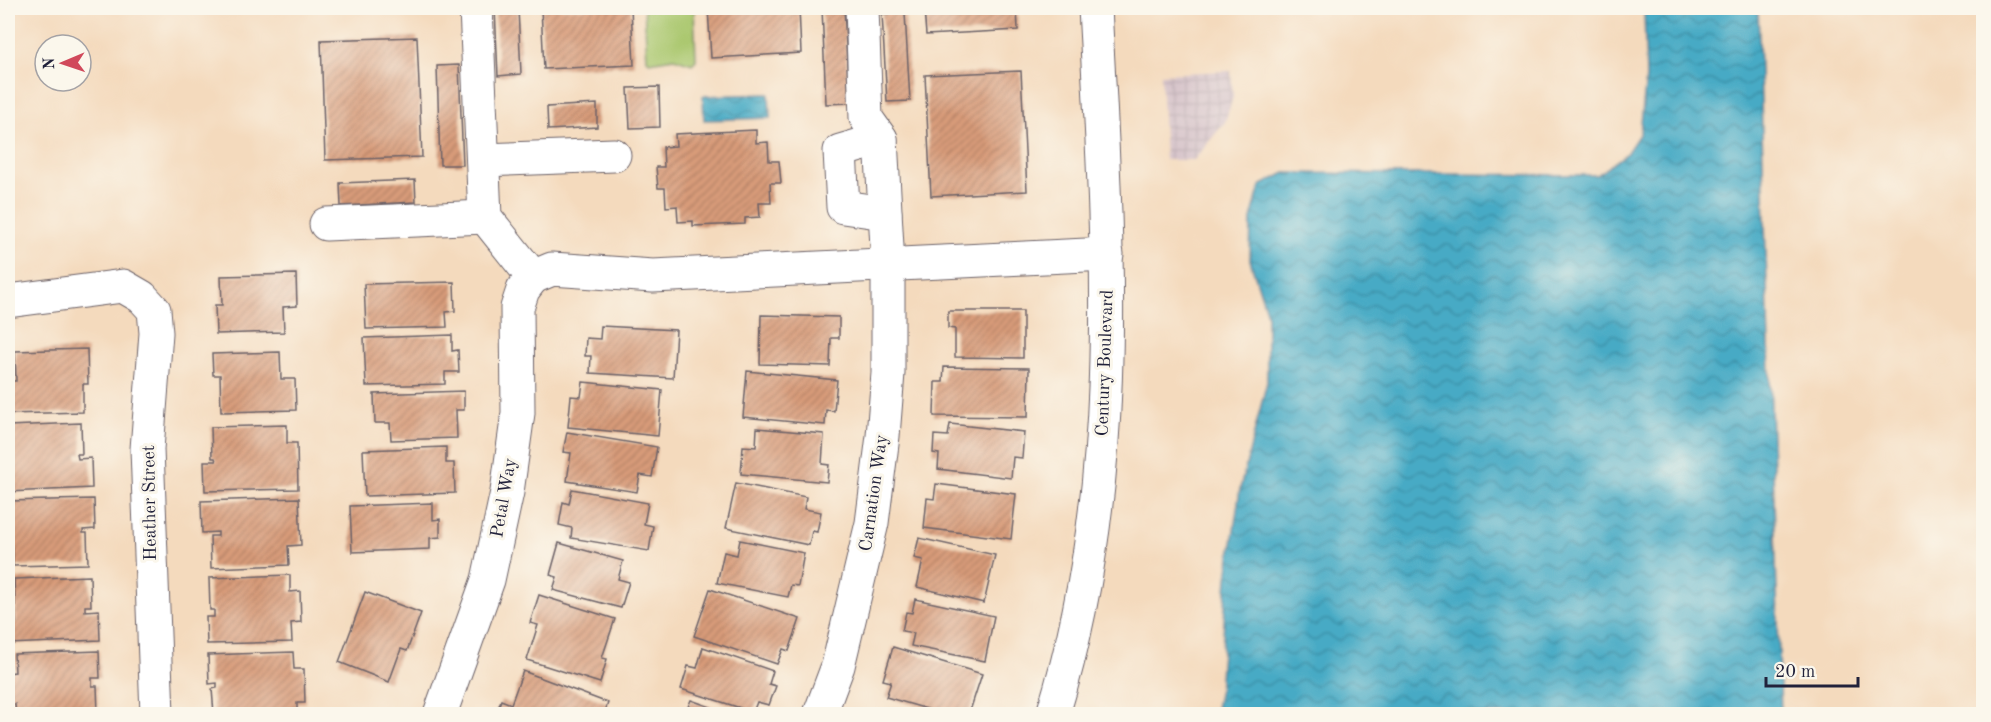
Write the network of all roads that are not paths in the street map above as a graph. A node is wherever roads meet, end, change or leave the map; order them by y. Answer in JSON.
{"nodes":[{"id":1,"x":476,"y":8,"type":"edge"},
{"id":2,"x":862,"y":8,"type":"edge"},
{"id":3,"x":1095,"y":8,"type":"edge"},
{"id":4,"x":614,"y":154,"type":"dead end"},
{"id":5,"x":483,"y":160,"type":"junction"},
{"id":6,"x":485,"y":217,"type":"junction"},
{"id":7,"x":326,"y":224,"type":"dead end"},
{"id":8,"x":1107,"y":254,"type":"junction"},
{"id":9,"x":888,"y":265,"type":"junction"},
{"id":10,"x":533,"y":277,"type":"junction"},
{"id":11,"x":8,"y":301,"type":"edge"},
{"id":12,"x":157,"y":714,"type":"edge"},
{"id":13,"x":440,"y":714,"type":"edge"},
{"id":14,"x":820,"y":714,"type":"edge"},
{"id":15,"x":1053,"y":714,"type":"edge"}],
"edges":[{"from":1,"to":5,"type":"street"},
{"from":2,"to":9,"type":"street","name":"Carnation Way"},
{"from":3,"to":8,"type":"street","name":"Century Boulevard"},
{"from":4,"to":5,"type":"street"},
{"from":5,"to":6,"type":"street"},
{"from":6,"to":7,"type":"street"},
{"from":6,"to":10,"type":"street"},
{"from":8,"to":9,"type":"street"},
{"from":8,"to":15,"type":"street","name":"Century Boulevard"},
{"from":9,"to":10,"type":"street"},
{"from":9,"to":14,"type":"street","name":"Carnation Way"},
{"from":10,"to":13,"type":"street","name":"Petal Way"},
{"from":11,"to":12,"type":"street","name":"Heather Street"}]}
